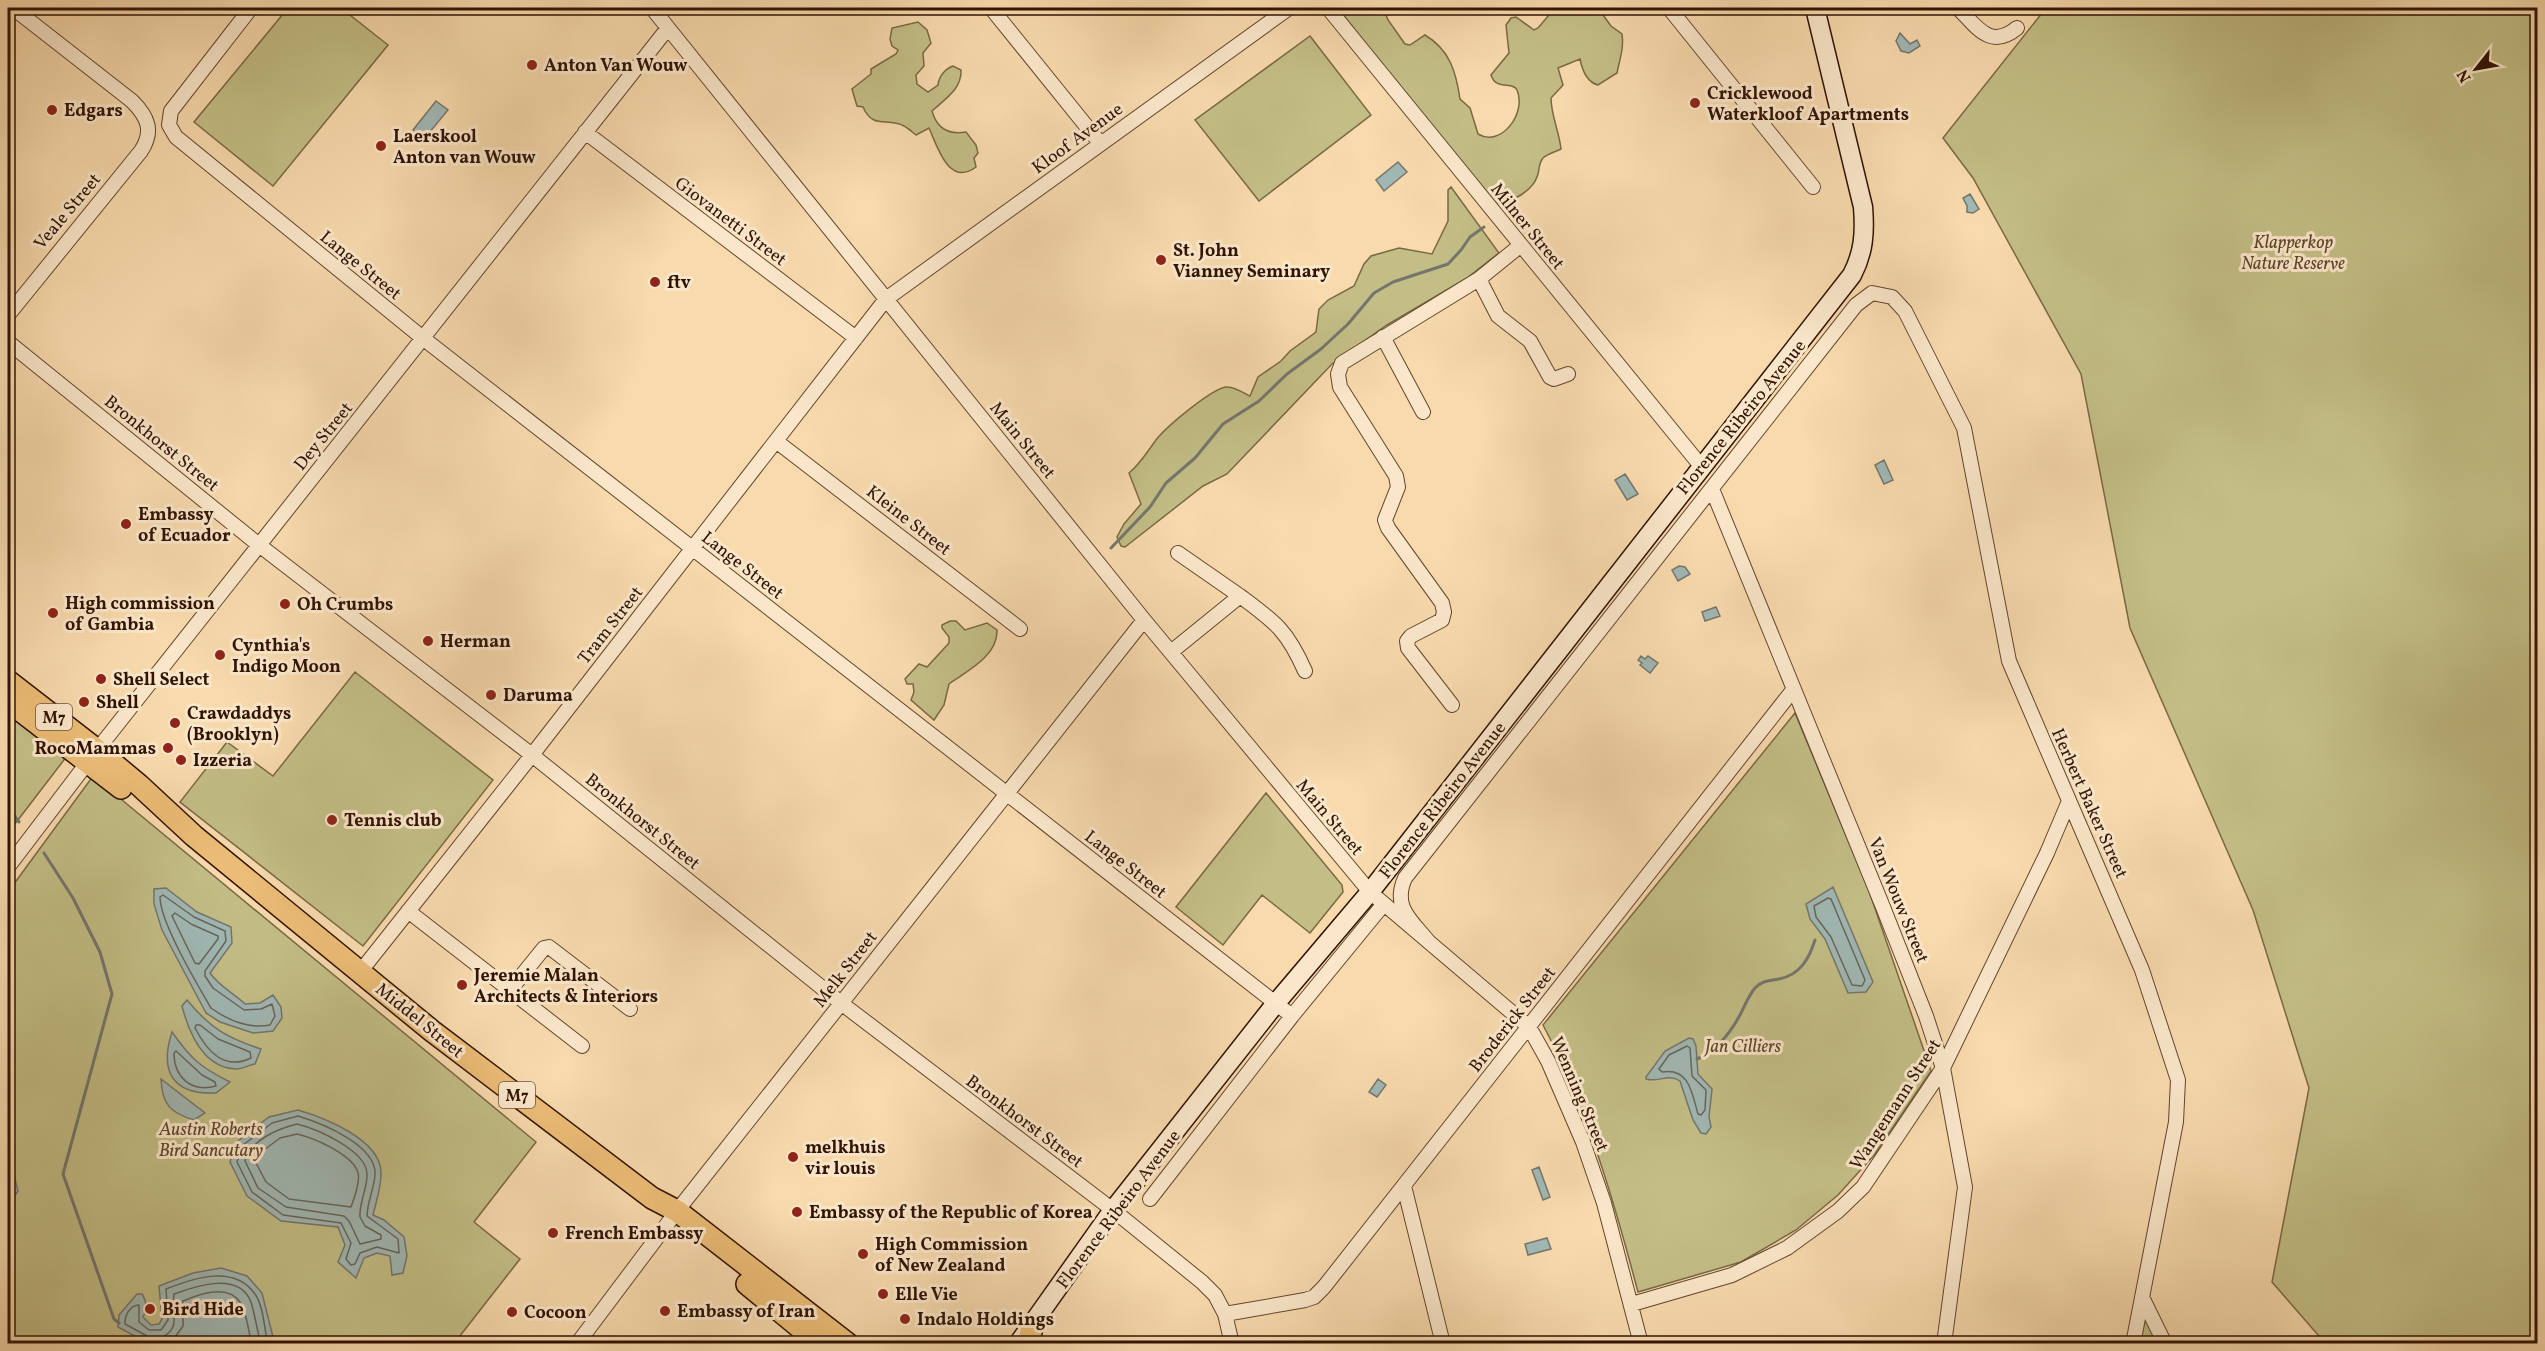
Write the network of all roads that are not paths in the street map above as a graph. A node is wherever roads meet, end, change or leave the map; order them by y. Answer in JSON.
{"nodes":[{"id":1,"x":13,"y":8,"type":"edge"},
{"id":2,"x":251,"y":8,"type":"edge"},
{"id":3,"x":652,"y":8,"type":"edge"},
{"id":4,"x":990,"y":8,"type":"edge"},
{"id":5,"x":1289,"y":8,"type":"edge"},
{"id":6,"x":1328,"y":8,"type":"edge"},
{"id":7,"x":1669,"y":8,"type":"edge"},
{"id":8,"x":1810,"y":8,"type":"edge"},
{"id":9,"x":1815,"y":8,"type":"edge"},
{"id":10,"x":1958,"y":8,"type":"edge"},
{"id":11,"x":668,"y":28,"type":"junction"},
{"id":12,"x":2017,"y":28,"type":"dead end"},
{"id":13,"x":1818,"y":29,"type":"junction"},
{"id":14,"x":585,"y":132,"type":"junction"},
{"id":15,"x":1100,"y":143,"type":"junction"},
{"id":16,"x":1813,"y":187,"type":"dead end"},
{"id":17,"x":1521,"y":245,"type":"junction"},
{"id":18,"x":1479,"y":279,"type":"junction"},
{"id":19,"x":886,"y":299,"type":"junction"},
{"id":20,"x":8,"y":315,"type":"edge"},
{"id":21,"x":1383,"y":337,"type":"junction"},
{"id":22,"x":856,"y":338,"type":"junction"},
{"id":23,"x":424,"y":339,"type":"junction"},
{"id":24,"x":8,"y":342,"type":"edge"},
{"id":25,"x":1568,"y":374,"type":"dead end"},
{"id":26,"x":1423,"y":412,"type":"dead end"},
{"id":27,"x":776,"y":441,"type":"junction"},
{"id":28,"x":1701,"y":466,"type":"junction"},
{"id":29,"x":1712,"y":489,"type":"junction"},
{"id":30,"x":1658,"y":521,"type":"junction"},
{"id":31,"x":1676,"y":533,"type":"junction"},
{"id":32,"x":259,"y":546,"type":"junction"},
{"id":33,"x":693,"y":548,"type":"junction"},
{"id":34,"x":1178,"y":553,"type":"dead end"},
{"id":35,"x":1240,"y":596,"type":"junction"},
{"id":36,"x":1144,"y":620,"type":"junction"},
{"id":37,"x":1020,"y":628,"type":"dead end"},
{"id":38,"x":1171,"y":652,"type":"junction"},
{"id":39,"x":1305,"y":671,"type":"dead end"},
{"id":40,"x":8,"y":681,"type":"edge"},
{"id":41,"x":1793,"y":690,"type":"junction"},
{"id":42,"x":8,"y":701,"type":"edge"},
{"id":43,"x":1452,"y":705,"type":"dead end"},
{"id":44,"x":532,"y":755,"type":"junction"},
{"id":45,"x":92,"y":756,"type":"junction"},
{"id":46,"x":1007,"y":793,"type":"junction"},
{"id":47,"x":2069,"y":801,"type":"junction"},
{"id":48,"x":8,"y":867,"type":"edge"},
{"id":49,"x":1376,"y":899,"type":"junction"},
{"id":50,"x":408,"y":911,"type":"junction"},
{"id":51,"x":1428,"y":941,"type":"junction"},
{"id":52,"x":360,"y":972,"type":"junction"},
{"id":53,"x":510,"y":990,"type":"junction"},
{"id":54,"x":841,"y":1003,"type":"junction"},
{"id":55,"x":1276,"y":1003,"type":"junction"},
{"id":56,"x":630,"y":1009,"type":"dead end"},
{"id":57,"x":1292,"y":1016,"type":"junction"},
{"id":58,"x":1529,"y":1027,"type":"junction"},
{"id":59,"x":582,"y":1046,"type":"dead end"},
{"id":60,"x":1943,"y":1068,"type":"junction"},
{"id":61,"x":1404,"y":1186,"type":"junction"},
{"id":62,"x":1150,"y":1198,"type":"dead end"},
{"id":63,"x":1113,"y":1210,"type":"junction"},
{"id":64,"x":673,"y":1216,"type":"junction"},
{"id":65,"x":2142,"y":1297,"type":"junction"},
{"id":66,"x":1632,"y":1304,"type":"junction"},
{"id":67,"x":1225,"y":1314,"type":"junction"},
{"id":68,"x":1030,"y":1334,"type":"edge"},
{"id":69,"x":577,"y":1344,"type":"edge"},
{"id":70,"x":820,"y":1344,"type":"edge"},
{"id":71,"x":848,"y":1344,"type":"edge"},
{"id":72,"x":1018,"y":1344,"type":"edge"},
{"id":73,"x":1232,"y":1344,"type":"edge"},
{"id":74,"x":1443,"y":1344,"type":"edge"},
{"id":75,"x":1641,"y":1344,"type":"edge"},
{"id":76,"x":1944,"y":1344,"type":"edge"},
{"id":77,"x":2133,"y":1344,"type":"edge"},
{"id":78,"x":2165,"y":1344,"type":"edge"}],
"edges":[{"from":1,"to":20,"type":"street","name":"Veale Street"},
{"from":2,"to":23,"type":"street","name":"Lange Street"},
{"from":3,"to":11,"type":"street","name":"Main Street"},
{"from":4,"to":15,"type":"street"},
{"from":5,"to":15,"type":"street","name":"Kloof Avenue"},
{"from":6,"to":17,"type":"street","name":"Milner Street"},
{"from":7,"to":16,"type":"street"},
{"from":8,"to":13,"type":"main road"},
{"from":9,"to":13,"type":"main road"},
{"from":10,"to":12,"type":"street"},
{"from":11,"to":14,"type":"street","name":"Dey Street"},
{"from":11,"to":19,"type":"street","name":"Main Street"},
{"from":13,"to":28,"type":"main road","name":"Florence Ribeiro Avenue"},
{"from":14,"to":22,"type":"street","name":"Giovanetti Street"},
{"from":14,"to":23,"type":"street","name":"Dey Street"},
{"from":15,"to":19,"type":"street","name":"Kloof Avenue"},
{"from":17,"to":18,"type":"street"},
{"from":17,"to":28,"type":"street","name":"Milner Street"},
{"from":18,"to":21,"type":"street"},
{"from":18,"to":25,"type":"street"},
{"from":19,"to":22,"type":"street","name":"Tram Street"},
{"from":19,"to":36,"type":"street","name":"Main Street"},
{"from":21,"to":26,"type":"street"},
{"from":21,"to":43,"type":"street"},
{"from":22,"to":27,"type":"street","name":"Tram Street"},
{"from":23,"to":32,"type":"street","name":"Dey Street"},
{"from":23,"to":33,"type":"street","name":"Lange Street"},
{"from":24,"to":32,"type":"street","name":"Bronkhorst Street"},
{"from":27,"to":33,"type":"street","name":"Tram Street"},
{"from":27,"to":37,"type":"street","name":"Kleine Street"},
{"from":28,"to":30,"type":"main road","name":"Florence Ribeiro Avenue"},
{"from":29,"to":31,"type":"street"},
{"from":29,"to":41,"type":"street","name":"Van Wouw Street"},
{"from":29,"to":47,"type":"street","name":"Herbert Baker Street"},
{"from":30,"to":31,"type":"street"},
{"from":30,"to":49,"type":"main road","name":"Florence Ribeiro Avenue"},
{"from":31,"to":51,"type":"street"},
{"from":32,"to":44,"type":"street","name":"Bronkhorst Street"},
{"from":32,"to":45,"type":"street","name":"Dey Street"},
{"from":33,"to":44,"type":"street","name":"Tram Street"},
{"from":33,"to":46,"type":"street","name":"Lange Street"},
{"from":34,"to":35,"type":"street"},
{"from":35,"to":38,"type":"street"},
{"from":35,"to":39,"type":"street"},
{"from":36,"to":38,"type":"street","name":"Main Street"},
{"from":36,"to":46,"type":"street","name":"Melk Street"},
{"from":38,"to":49,"type":"street","name":"Main Street"},
{"from":40,"to":45,"type":"main road","name":"Middel Street","number":"M7"},
{"from":41,"to":58,"type":"street","name":"Broderick Street"},
{"from":41,"to":60,"type":"street","name":"Van Wouw Street"},
{"from":42,"to":45,"type":"main road","name":"Middel Street","number":"M7"},
{"from":44,"to":50,"type":"street","name":"Tram Street"},
{"from":44,"to":54,"type":"street","name":"Bronkhorst Street"},
{"from":45,"to":48,"type":"street","name":"Dey Street"},
{"from":45,"to":52,"type":"main road","name":"Middel Street","number":"M7"},
{"from":46,"to":54,"type":"street","name":"Melk Street"},
{"from":46,"to":55,"type":"street","name":"Lange Street"},
{"from":47,"to":60,"type":"street","name":"Wangemann Street"},
{"from":47,"to":65,"type":"street","name":"Herbert Baker Street"},
{"from":49,"to":51,"type":"street","name":"Wenning Street"},
{"from":49,"to":55,"type":"main road","name":"Florence Ribeiro Avenue"},
{"from":49,"to":57,"type":"street"},
{"from":50,"to":52,"type":"street","name":"Tram Street"},
{"from":50,"to":53,"type":"street"},
{"from":51,"to":58,"type":"street","name":"Wenning Street"},
{"from":52,"to":64,"type":"main road","name":"Middel Street","number":"M7"},
{"from":53,"to":56,"type":"street"},
{"from":53,"to":59,"type":"street"},
{"from":54,"to":63,"type":"street","name":"Bronkhorst Street"},
{"from":54,"to":64,"type":"street","name":"Melk Street"},
{"from":55,"to":57,"type":"street","name":"Lange Street"},
{"from":55,"to":63,"type":"main road","name":"Florence Ribeiro Avenue"},
{"from":57,"to":62,"type":"street"},
{"from":58,"to":61,"type":"street","name":"Broderick Street"},
{"from":58,"to":66,"type":"street","name":"Wenning Street"},
{"from":60,"to":66,"type":"street","name":"Wangemann Street"},
{"from":60,"to":76,"type":"street","name":"Van Wouw Street"},
{"from":61,"to":67,"type":"street","name":"Broderick Street"},
{"from":61,"to":74,"type":"street"},
{"from":63,"to":67,"type":"street","name":"Bronkhorst Street"},
{"from":63,"to":68,"type":"main road","name":"Florence Ribeiro Avenue"},
{"from":64,"to":69,"type":"street","name":"Melk Street"},
{"from":64,"to":70,"type":"main road","name":"Middel Street","number":"M7"},
{"from":64,"to":71,"type":"main road","name":"Middel Street","number":"M7"},
{"from":65,"to":77,"type":"street","name":"Herbert Baker Street"},
{"from":65,"to":78,"type":"street"},
{"from":66,"to":75,"type":"street","name":"Wenning Street"},
{"from":67,"to":73,"type":"street","name":"Bronkhorst Street"},
{"from":68,"to":72,"type":"main road","name":"Florence Ribeiro Avenue"}]}
